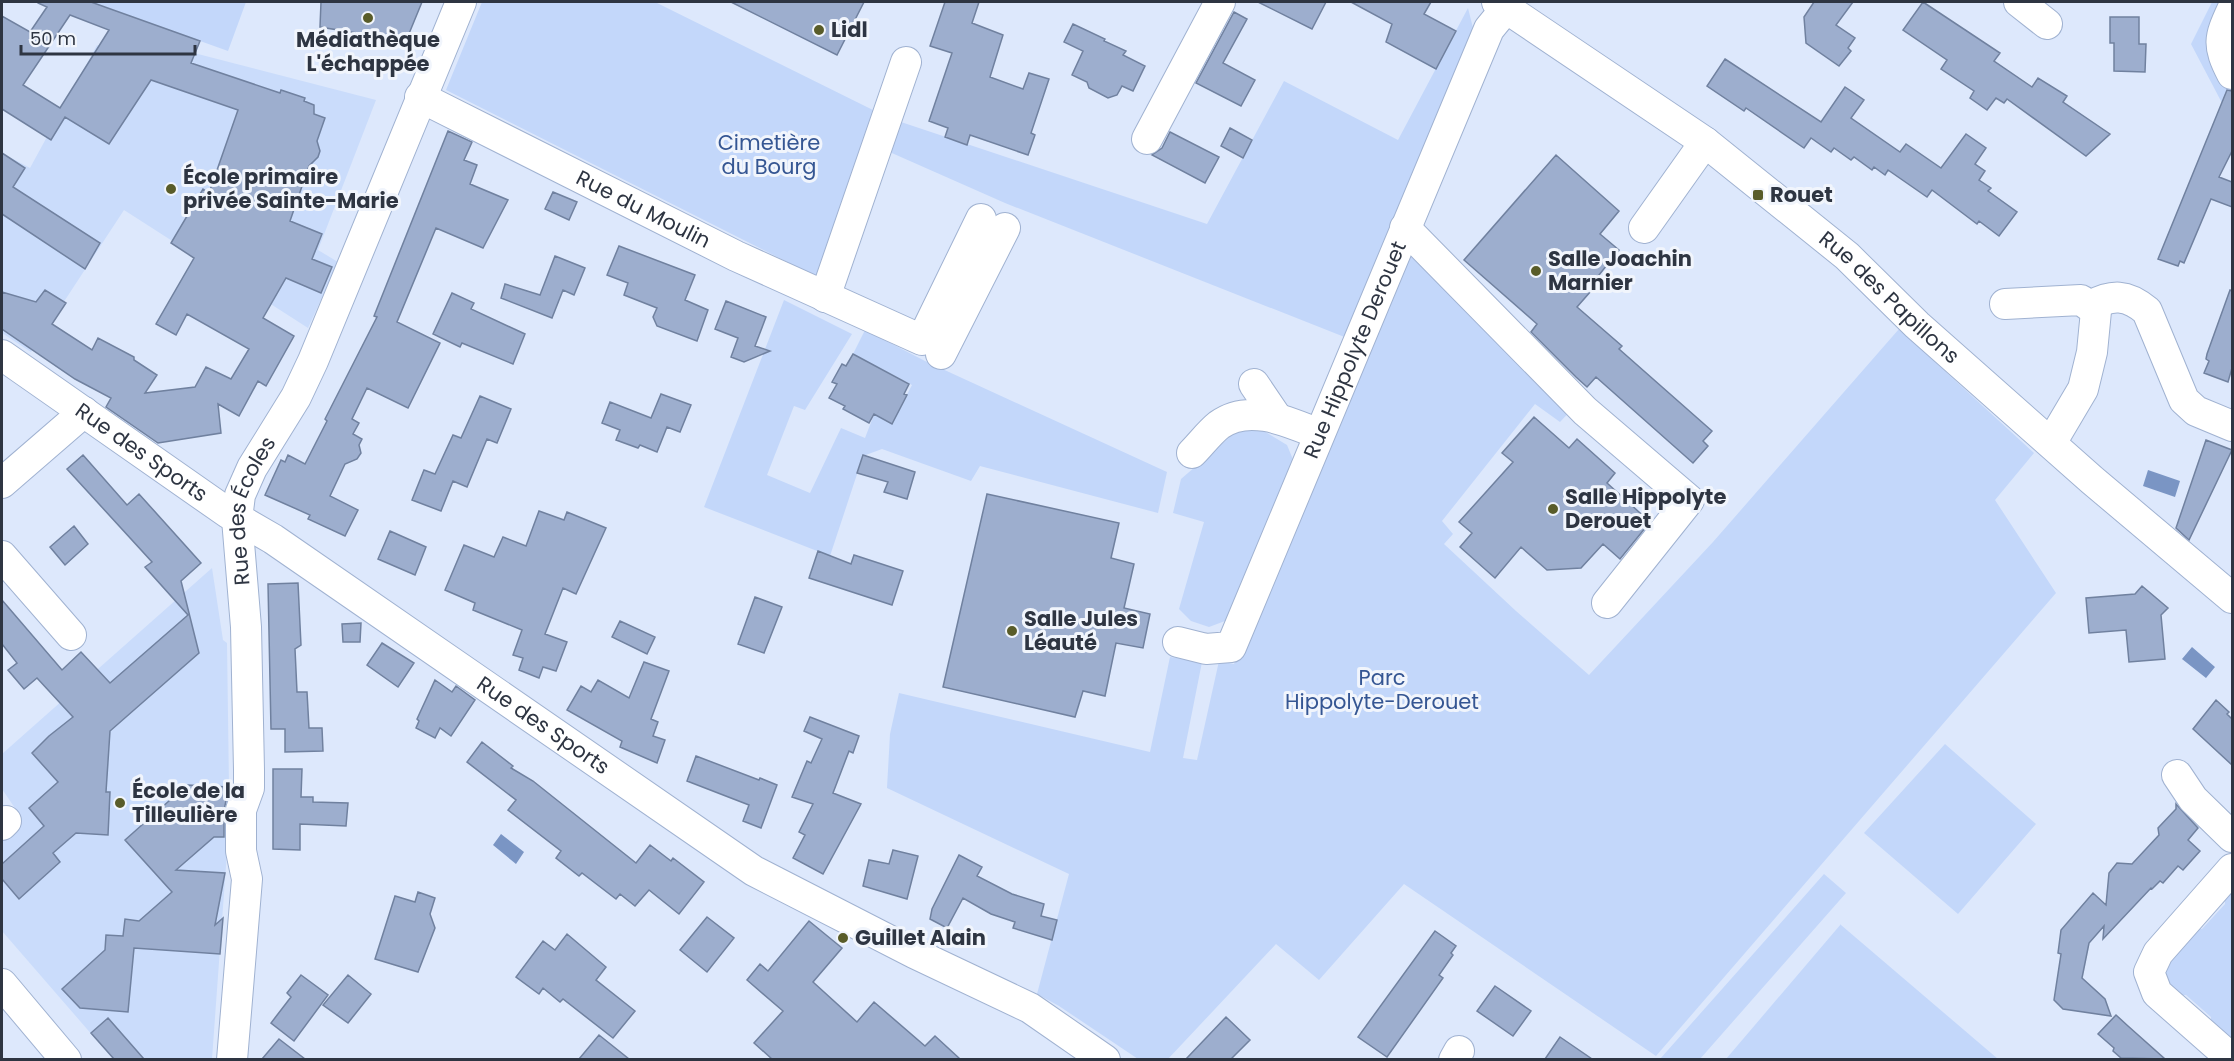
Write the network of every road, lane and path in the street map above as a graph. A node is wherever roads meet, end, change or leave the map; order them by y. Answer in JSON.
{"nodes":[{"id":1,"x":461,"y":2,"type":"edge"},
{"id":2,"x":1220,"y":2,"type":"edge"},
{"id":3,"x":2019,"y":2,"type":"edge"},
{"id":4,"x":1502,"y":4,"type":"edge"},
{"id":5,"x":2232,"y":10,"type":"edge"},
{"id":6,"x":2047,"y":24,"type":"dead end"},
{"id":7,"x":906,"y":62,"type":"dead end"},
{"id":8,"x":2232,"y":74,"type":"edge"},
{"id":9,"x":420,"y":97,"type":"junction"},
{"id":10,"x":1147,"y":139,"type":"dead end"},
{"id":11,"x":1705,"y":142,"type":"junction"},
{"id":12,"x":884,"y":182,"type":"dead end"},
{"id":13,"x":1405,"y":228,"type":"junction"},
{"id":14,"x":1644,"y":228,"type":"dead end"},
{"id":15,"x":861,"y":248,"type":"dead end"},
{"id":16,"x":825,"y":297,"type":"junction"},
{"id":17,"x":2004,"y":304,"type":"dead end"},
{"id":18,"x":2090,"y":306,"type":"junction"},
{"id":19,"x":942,"y":354,"type":"dead end"},
{"id":20,"x":2,"y":355,"type":"edge"},
{"id":21,"x":1254,"y":384,"type":"dead end"},
{"id":22,"x":84,"y":412,"type":"junction"},
{"id":23,"x":1277,"y":418,"type":"junction"},
{"id":24,"x":2232,"y":426,"type":"edge"},
{"id":25,"x":1319,"y":434,"type":"junction"},
{"id":26,"x":2050,"y":443,"type":"junction"},
{"id":27,"x":1192,"y":453,"type":"dead end"},
{"id":28,"x":2,"y":483,"type":"edge"},
{"id":29,"x":237,"y":519,"type":"junction"},
{"id":30,"x":2,"y":556,"type":"edge"},
{"id":31,"x":2231,"y":595,"type":"edge"},
{"id":32,"x":1607,"y":603,"type":"dead end"},
{"id":33,"x":71,"y":635,"type":"dead end"},
{"id":34,"x":1178,"y":642,"type":"dead end"},
{"id":35,"x":2177,"y":775,"type":"dead end"},
{"id":36,"x":2232,"y":837,"type":"edge"},
{"id":37,"x":2232,"y":869,"type":"edge"},
{"id":38,"x":2,"y":984,"type":"edge"},
{"id":39,"x":66,"y":1059,"type":"edge"},
{"id":40,"x":232,"y":1059,"type":"edge"},
{"id":41,"x":1105,"y":1059,"type":"edge"},
{"id":42,"x":2232,"y":1059,"type":"edge"}],
"edges":[{"from":1,"to":9,"type":"street","name":"Rue des Écoles"},
{"from":2,"to":10,"type":"street"},
{"from":3,"to":6,"type":"street"},
{"from":4,"to":11,"type":"street","name":"Rue des Papillons"},
{"from":4,"to":13,"type":"street","name":"Rue Hippolyte Derouet"},
{"from":5,"to":8,"type":"street"},
{"from":7,"to":16,"type":"street"},
{"from":9,"to":16,"type":"street","name":"Rue du Moulin"},
{"from":9,"to":29,"type":"street","name":"Rue des Écoles"},
{"from":11,"to":14,"type":"street"},
{"from":11,"to":26,"type":"street","name":"Rue des Papillons"},
{"from":12,"to":15,"type":"street"},
{"from":13,"to":25,"type":"street","name":"Rue Hippolyte Derouet"},
{"from":13,"to":32,"type":"street"},
{"from":16,"to":19,"type":"street","name":"Rue du Moulin"},
{"from":17,"to":18,"type":"street"},
{"from":18,"to":24,"type":"street"},
{"from":18,"to":26,"type":"street"},
{"from":20,"to":22,"type":"street","name":"Rue des Sports"},
{"from":21,"to":23,"type":"street"},
{"from":22,"to":28,"type":"street"},
{"from":22,"to":29,"type":"street","name":"Rue des Sports"},
{"from":23,"to":25,"type":"street"},
{"from":23,"to":27,"type":"street"},
{"from":25,"to":34,"type":"street","name":"Rue Hippolyte Derouet"},
{"from":26,"to":31,"type":"street","name":"Rue des Papillons"},
{"from":29,"to":40,"type":"street","name":"Rue des Écoles"},
{"from":29,"to":41,"type":"street","name":"Rue des Sports"},
{"from":30,"to":33,"type":"street"},
{"from":35,"to":36,"type":"street"},
{"from":37,"to":42,"type":"street"},
{"from":38,"to":39,"type":"street"}]}
